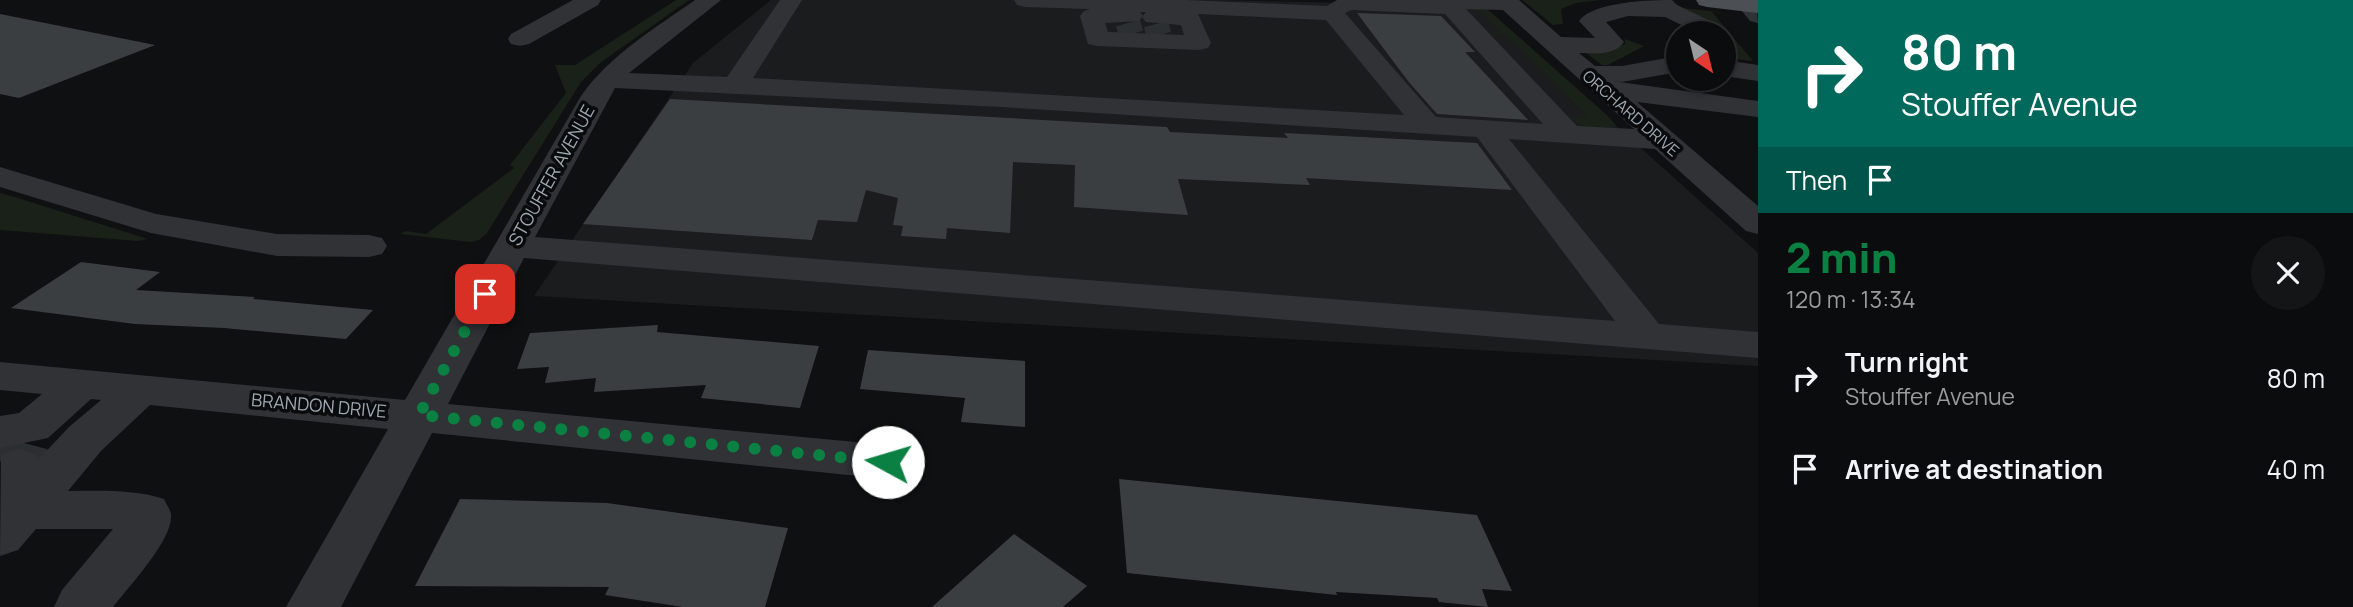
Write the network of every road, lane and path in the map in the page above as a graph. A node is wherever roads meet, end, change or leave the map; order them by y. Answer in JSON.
{"nodes":[{"id":1,"x":590,"y":0,"type":"edge"},
{"id":2,"x":710,"y":0,"type":"edge"},
{"id":3,"x":792,"y":0,"type":"edge"},
{"id":4,"x":1026,"y":0,"type":"edge"},
{"id":5,"x":1707,"y":0,"type":"edge"},
{"id":6,"x":1096,"y":1,"type":"edge"},
{"id":7,"x":1507,"y":2,"type":"edge"},
{"id":8,"x":1447,"y":3,"type":"edge"},
{"id":9,"x":1287,"y":5,"type":"edge"},
{"id":10,"x":1344,"y":5,"type":"edge"},
{"id":11,"x":1664,"y":5,"type":"edge"},
{"id":12,"x":1752,"y":7,"type":"edge"},
{"id":13,"x":1161,"y":18,"type":"edge"},
{"id":14,"x":1694,"y":21,"type":"edge"},
{"id":15,"x":1130,"y":28,"type":"dead end"},
{"id":16,"x":520,"y":39,"type":"dead end"},
{"id":17,"x":1553,"y":44,"type":"junction"},
{"id":18,"x":1666,"y":66,"type":"edge"},
{"id":19,"x":1736,"y":70,"type":"edge"},
{"id":20,"x":1758,"y":73,"type":"edge"},
{"id":21,"x":606,"y":80,"type":"junction"},
{"id":22,"x":1613,"y":82,"type":"junction"},
{"id":23,"x":735,"y":85,"type":"junction"},
{"id":24,"x":1758,"y":92,"type":"edge"},
{"id":25,"x":1758,"y":109,"type":"edge"},
{"id":26,"x":1428,"y":126,"type":"junction"},
{"id":27,"x":1486,"y":130,"type":"junction"},
{"id":28,"x":1568,"y":134,"type":"junction"},
{"id":29,"x":1661,"y":140,"type":"junction"},
{"id":30,"x":0,"y":177,"type":"edge"},
{"id":31,"x":1758,"y":224,"type":"edge"},
{"id":32,"x":369,"y":246,"type":"dead end"},
{"id":33,"x":512,"y":246,"type":"junction"},
{"id":34,"x":1647,"y":336,"type":"junction"},
{"id":35,"x":1758,"y":345,"type":"edge"},
{"id":36,"x":0,"y":376,"type":"edge"},
{"id":37,"x":82,"y":383,"type":"junction"},
{"id":38,"x":141,"y":389,"type":"junction"},
{"id":39,"x":419,"y":415,"type":"junction"},
{"id":40,"x":888,"y":462,"type":"dead end"},
{"id":41,"x":16,"y":469,"type":"edge"},
{"id":42,"x":81,"y":607,"type":"edge"},
{"id":43,"x":313,"y":607,"type":"edge"}],
"edges":[{"from":1,"to":16,"type":"street"},
{"from":2,"to":21,"type":"street","name":"STOUFFER AVENUE"},
{"from":3,"to":23,"type":"street"},
{"from":4,"to":6,"type":"street"},
{"from":5,"to":12,"type":"main road"},
{"from":6,"to":13,"type":"street"},
{"from":7,"to":8,"type":"street"},
{"from":7,"to":17,"type":"street","name":"ORCHARD DRIVE"},
{"from":8,"to":10,"type":"street"},
{"from":8,"to":28,"type":"street"},
{"from":9,"to":10,"type":"street"},
{"from":9,"to":13,"type":"street"},
{"from":10,"to":26,"type":"street"},
{"from":11,"to":14,"type":"street"},
{"from":11,"to":17,"type":"street"},
{"from":13,"to":15,"type":"street"},
{"from":17,"to":22,"type":"street","name":"ORCHARD DRIVE"},
{"from":18,"to":22,"type":"street"},
{"from":19,"to":20,"type":"street"},
{"from":21,"to":23,"type":"street"},
{"from":21,"to":33,"type":"street","name":"STOUFFER AVENUE"},
{"from":22,"to":24,"type":"street"},
{"from":22,"to":25,"type":"street"},
{"from":22,"to":29,"type":"street","name":"ORCHARD DRIVE"},
{"from":23,"to":26,"type":"street"},
{"from":26,"to":27,"type":"street"},
{"from":27,"to":28,"type":"street"},
{"from":27,"to":34,"type":"street"},
{"from":28,"to":29,"type":"street"},
{"from":29,"to":31,"type":"street","name":"ORCHARD DRIVE"},
{"from":30,"to":32,"type":"street"},
{"from":33,"to":34,"type":"street"},
{"from":33,"to":39,"type":"street","name":"STOUFFER AVENUE"},
{"from":34,"to":35,"type":"street"},
{"from":36,"to":37,"type":"street","name":"BRANDON DRIVE"},
{"from":37,"to":38,"type":"street","name":"BRANDON DRIVE"},
{"from":37,"to":41,"type":"street"},
{"from":38,"to":39,"type":"street","name":"BRANDON DRIVE"},
{"from":38,"to":41,"type":"street"},
{"from":39,"to":40,"type":"street","name":"BRANDON DRIVE"},
{"from":39,"to":43,"type":"street","name":"STOUFFER AVENUE"},
{"from":41,"to":42,"type":"street"}]}
